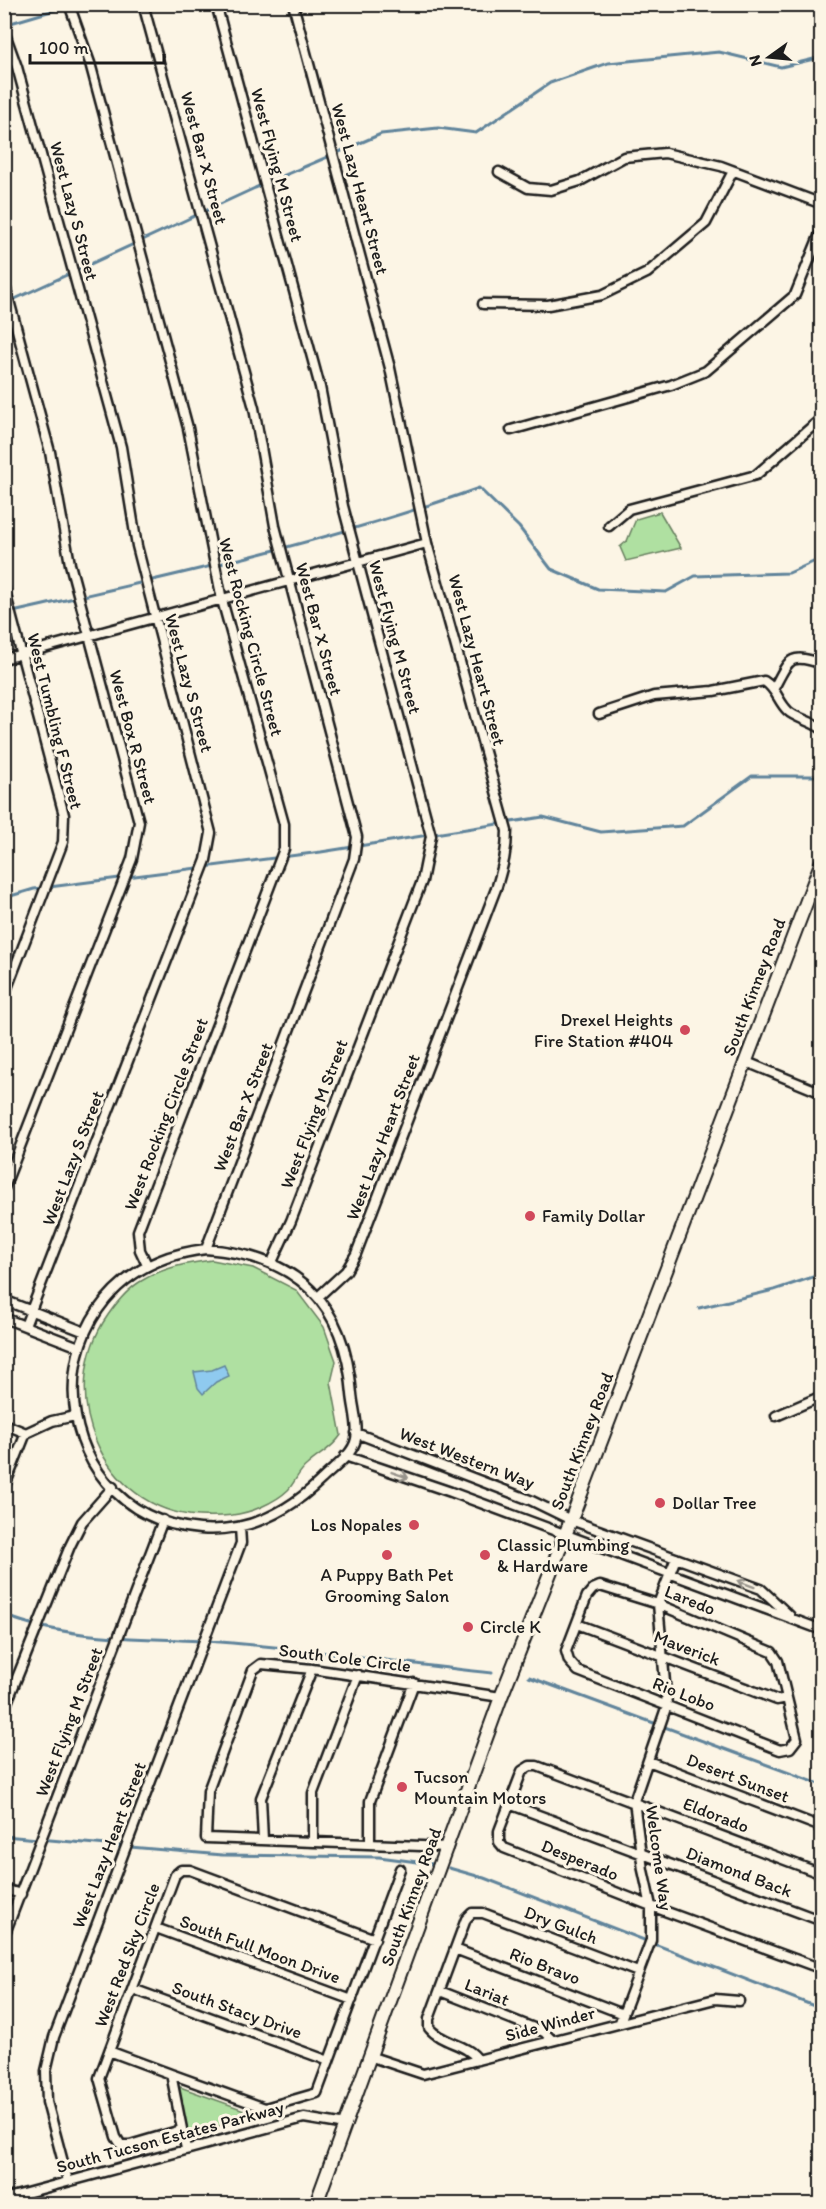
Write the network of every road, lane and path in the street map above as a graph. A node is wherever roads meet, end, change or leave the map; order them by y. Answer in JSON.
{"nodes":[{"id":1,"x":69,"y":4,"type":"edge"},
{"id":2,"x":143,"y":4,"type":"edge"},
{"id":3,"x":216,"y":4,"type":"edge"},
{"id":4,"x":293,"y":4,"type":"edge"},
{"id":5,"x":4,"y":31,"type":"edge"},
{"id":6,"x":733,"y":171,"type":"junction"},
{"id":7,"x":499,"y":172,"type":"dead end"},
{"id":8,"x":822,"y":204,"type":"edge"},
{"id":9,"x":822,"y":229,"type":"edge"},
{"id":10,"x":4,"y":282,"type":"edge"},
{"id":11,"x":483,"y":304,"type":"dead end"},
{"id":12,"x":822,"y":418,"type":"edge"},
{"id":13,"x":511,"y":430,"type":"dead end"},
{"id":14,"x":609,"y":526,"type":"dead end"},
{"id":15,"x":427,"y":543,"type":"junction"},
{"id":16,"x":358,"y":563,"type":"junction"},
{"id":17,"x":290,"y":582,"type":"junction"},
{"id":18,"x":4,"y":588,"type":"edge"},
{"id":19,"x":222,"y":600,"type":"junction"},
{"id":20,"x":155,"y":618,"type":"junction"},
{"id":21,"x":88,"y":636,"type":"junction"},
{"id":22,"x":20,"y":654,"type":"junction"},
{"id":23,"x":4,"y":658,"type":"edge"},
{"id":24,"x":822,"y":664,"type":"edge"},
{"id":25,"x":774,"y":688,"type":"junction"},
{"id":26,"x":599,"y":714,"type":"dead end"},
{"id":27,"x":822,"y":720,"type":"edge"},
{"id":28,"x":812,"y":721,"type":"junction"},
{"id":29,"x":822,"y":729,"type":"edge"},
{"id":30,"x":820,"y":870,"type":"edge"},
{"id":31,"x":4,"y":996,"type":"edge"},
{"id":32,"x":744,"y":1061,"type":"junction"},
{"id":33,"x":822,"y":1093,"type":"edge"},
{"id":34,"x":4,"y":1188,"type":"edge"},
{"id":35,"x":207,"y":1249,"type":"junction"},
{"id":36,"x":272,"y":1262,"type":"junction"},
{"id":37,"x":147,"y":1265,"type":"junction"},
{"id":38,"x":318,"y":1297,"type":"junction"},
{"id":39,"x":4,"y":1300,"type":"edge"},
{"id":40,"x":31,"y":1310,"type":"junction"},
{"id":41,"x":4,"y":1318,"type":"edge"},
{"id":42,"x":25,"y":1326,"type":"junction"},
{"id":43,"x":85,"y":1332,"type":"junction"},
{"id":44,"x":79,"y":1347,"type":"junction"},
{"id":45,"x":822,"y":1396,"type":"edge"},
{"id":46,"x":75,"y":1416,"type":"junction"},
{"id":47,"x":776,"y":1416,"type":"dead end"},
{"id":48,"x":4,"y":1424,"type":"edge"},
{"id":49,"x":26,"y":1433,"type":"junction"},
{"id":50,"x":356,"y":1433,"type":"junction"},
{"id":51,"x":345,"y":1456,"type":"junction"},
{"id":52,"x":112,"y":1487,"type":"junction"},
{"id":53,"x":4,"y":1488,"type":"edge"},
{"id":54,"x":163,"y":1520,"type":"junction"},
{"id":55,"x":571,"y":1520,"type":"junction"},
{"id":56,"x":240,"y":1527,"type":"junction"},
{"id":57,"x":565,"y":1536,"type":"junction"},
{"id":58,"x":676,"y":1558,"type":"junction"},
{"id":59,"x":670,"y":1575,"type":"junction"},
{"id":60,"x":658,"y":1604,"type":"junction"},
{"id":61,"x":793,"y":1618,"type":"junction"},
{"id":62,"x":577,"y":1624,"type":"junction"},
{"id":63,"x":822,"y":1630,"type":"edge"},
{"id":64,"x":663,"y":1657,"type":"junction"},
{"id":65,"x":312,"y":1669,"type":"junction"},
{"id":66,"x":358,"y":1675,"type":"junction"},
{"id":67,"x":414,"y":1683,"type":"junction"},
{"id":68,"x":501,"y":1697,"type":"junction"},
{"id":69,"x":787,"y":1698,"type":"junction"},
{"id":70,"x":667,"y":1705,"type":"junction"},
{"id":71,"x":4,"y":1710,"type":"edge"},
{"id":72,"x":648,"y":1761,"type":"junction"},
{"id":73,"x":634,"y":1802,"type":"junction"},
{"id":74,"x":509,"y":1804,"type":"junction"},
{"id":75,"x":819,"y":1828,"type":"edge"},
{"id":76,"x":263,"y":1840,"type":"junction"},
{"id":77,"x":313,"y":1842,"type":"junction"},
{"id":78,"x":370,"y":1844,"type":"junction"},
{"id":79,"x":448,"y":1847,"type":"junction"},
{"id":80,"x":642,"y":1853,"type":"junction"},
{"id":81,"x":400,"y":1869,"type":"dead end"},
{"id":82,"x":822,"y":1874,"type":"edge"},
{"id":83,"x":4,"y":1890,"type":"edge"},
{"id":84,"x":21,"y":1894,"type":"junction"},
{"id":85,"x":651,"y":1906,"type":"junction"},
{"id":86,"x":822,"y":1921,"type":"edge"},
{"id":87,"x":156,"y":1928,"type":"junction"},
{"id":88,"x":4,"y":1936,"type":"edge"},
{"id":89,"x":375,"y":1939,"type":"junction"},
{"id":90,"x":455,"y":1949,"type":"junction"},
{"id":91,"x":822,"y":1969,"type":"edge"},
{"id":92,"x":638,"y":1972,"type":"junction"},
{"id":93,"x":133,"y":1989,"type":"junction"},
{"id":94,"x":440,"y":1991,"type":"junction"},
{"id":95,"x":352,"y":2000,"type":"junction"},
{"id":96,"x":739,"y":2001,"type":"dead end"},
{"id":97,"x":621,"y":2018,"type":"junction"},
{"id":98,"x":552,"y":2040,"type":"junction"},
{"id":99,"x":109,"y":2051,"type":"junction"},
{"id":100,"x":372,"y":2057,"type":"junction"},
{"id":101,"x":478,"y":2060,"type":"junction"},
{"id":102,"x":329,"y":2061,"type":"junction"},
{"id":103,"x":171,"y":2074,"type":"junction"},
{"id":104,"x":346,"y":2125,"type":"junction"},
{"id":105,"x":181,"y":2130,"type":"junction"},
{"id":106,"x":186,"y":2149,"type":"junction"},
{"id":107,"x":68,"y":2181,"type":"junction"},
{"id":108,"x":4,"y":2199,"type":"edge"},
{"id":109,"x":316,"y":2205,"type":"edge"}],
"edges":[{"from":1,"to":19,"type":"street","name":"West Rocking Circle Street"},
{"from":2,"to":17,"type":"street","name":"West Bar X Street"},
{"from":3,"to":16,"type":"street","name":"West Flying M Street"},
{"from":4,"to":15,"type":"street","name":"West Lazy Heart Street"},
{"from":5,"to":20,"type":"street","name":"West Lazy S Street"},
{"from":6,"to":7,"type":"street"},
{"from":6,"to":8,"type":"street"},
{"from":6,"to":11,"type":"street"},
{"from":9,"to":13,"type":"street"},
{"from":10,"to":21,"type":"street","name":"West Box R Street"},
{"from":12,"to":14,"type":"street"},
{"from":15,"to":16,"type":"street"},
{"from":15,"to":38,"type":"street","name":"West Lazy Heart Street"},
{"from":16,"to":17,"type":"street"},
{"from":16,"to":36,"type":"street","name":"West Flying M Street"},
{"from":17,"to":19,"type":"street"},
{"from":17,"to":35,"type":"street","name":"West Bar X Street"},
{"from":18,"to":22,"type":"street","name":"West Tumbling F Street"},
{"from":19,"to":20,"type":"street"},
{"from":19,"to":37,"type":"street","name":"West Rocking Circle Street"},
{"from":20,"to":21,"type":"street"},
{"from":20,"to":40,"type":"street","name":"West Lazy S Street"},
{"from":21,"to":22,"type":"street"},
{"from":21,"to":34,"type":"street","name":"West Box R Street"},
{"from":22,"to":23,"type":"street"},
{"from":22,"to":31,"type":"street","name":"West Tumbling F Street"},
{"from":24,"to":25,"type":"street"},
{"from":25,"to":26,"type":"street"},
{"from":25,"to":28,"type":"street"},
{"from":27,"to":28,"type":"street"},
{"from":28,"to":29,"type":"street"},
{"from":30,"to":32,"type":"main road","name":"South Kinney Road"},
{"from":32,"to":33,"type":"street"},
{"from":32,"to":55,"type":"main road","name":"South Kinney Road"},
{"from":35,"to":36,"type":"street"},
{"from":35,"to":37,"type":"street"},
{"from":36,"to":38,"type":"street"},
{"from":37,"to":43,"type":"street"},
{"from":38,"to":50,"type":"street"},
{"from":39,"to":40,"type":"street"},
{"from":40,"to":42,"type":"street","name":"West Lazy S Street"},
{"from":40,"to":43,"type":"street"},
{"from":41,"to":42,"type":"street"},
{"from":42,"to":44,"type":"street"},
{"from":43,"to":44,"type":"street"},
{"from":44,"to":46,"type":"street"},
{"from":45,"to":47,"type":"street"},
{"from":46,"to":49,"type":"street"},
{"from":46,"to":52,"type":"street"},
{"from":48,"to":49,"type":"street"},
{"from":49,"to":53,"type":"street"},
{"from":50,"to":51,"type":"street"},
{"from":50,"to":55,"type":"street","name":"West Western Way"},
{"from":51,"to":56,"type":"street"},
{"from":51,"to":57,"type":"street","name":"West Western Way","one_way":true},
{"from":52,"to":54,"type":"street"},
{"from":52,"to":71,"type":"street"},
{"from":54,"to":56,"type":"street"},
{"from":54,"to":84,"type":"street","name":"West Flying M Street"},
{"from":55,"to":57,"type":"main road","name":"South Kinney Road"},
{"from":55,"to":58,"type":"street","name":"West Western Way"},
{"from":56,"to":107,"type":"street","name":"West Lazy Heart Street"},
{"from":57,"to":59,"type":"street","name":"West Western Way"},
{"from":57,"to":68,"type":"main road","name":"South Kinney Road"},
{"from":58,"to":59,"type":"street","name":"Welcome Way"},
{"from":61,"to":58,"type":"street","name":"West Western Way","one_way":true},
{"from":59,"to":60,"type":"street","name":"Welcome Way"},
{"from":59,"to":61,"type":"street","name":"West Western Way"},
{"from":60,"to":62,"type":"street","name":"Laredo"},
{"from":60,"to":64,"type":"street","name":"Welcome Way"},
{"from":60,"to":69,"type":"street","name":"Laredo"},
{"from":61,"to":63,"type":"street","name":"West Western Way"},
{"from":62,"to":64,"type":"street","name":"Maverick"},
{"from":62,"to":70,"type":"street","name":"Rio Lobo"},
{"from":64,"to":69,"type":"street","name":"Maverick"},
{"from":64,"to":70,"type":"street","name":"Welcome Way"},
{"from":65,"to":66,"type":"street","name":"South Cole Circle"},
{"from":65,"to":76,"type":"street"},
{"from":65,"to":76,"type":"street","name":"South Cole Circle"},
{"from":66,"to":67,"type":"street","name":"South Cole Circle"},
{"from":66,"to":77,"type":"street"},
{"from":67,"to":68,"type":"street","name":"South Cole Circle"},
{"from":67,"to":78,"type":"street"},
{"from":68,"to":79,"type":"main road","name":"South Kinney Road"},
{"from":69,"to":70,"type":"street","name":"Rio Lobo"},
{"from":70,"to":72,"type":"street","name":"Welcome Way"},
{"from":72,"to":73,"type":"street","name":"Welcome Way"},
{"from":72,"to":75,"type":"street","name":"Desert Sunset"},
{"from":73,"to":74,"type":"street","name":"Eldorado"},
{"from":73,"to":80,"type":"street","name":"Welcome Way"},
{"from":73,"to":82,"type":"street","name":"Eldorado"},
{"from":74,"to":80,"type":"street","name":"Diamond Back"},
{"from":74,"to":85,"type":"street","name":"Desperado"},
{"from":76,"to":77,"type":"street"},
{"from":77,"to":78,"type":"street"},
{"from":78,"to":79,"type":"street"},
{"from":79,"to":100,"type":"main road","name":"South Kinney Road"},
{"from":80,"to":85,"type":"street","name":"Welcome Way"},
{"from":80,"to":86,"type":"street","name":"Diamond Back"},
{"from":81,"to":89,"type":"street","name":"West Red Sky Circle"},
{"from":83,"to":84,"type":"street"},
{"from":84,"to":88,"type":"street","name":"West Flying M Street"},
{"from":85,"to":91,"type":"street","name":"Desperado"},
{"from":85,"to":92,"type":"street","name":"Welcome Way"},
{"from":87,"to":89,"type":"street","name":"West Red Sky Circle"},
{"from":87,"to":93,"type":"street","name":"West Red Sky Circle"},
{"from":87,"to":95,"type":"street","name":"South Full Moon Drive"},
{"from":89,"to":95,"type":"street","name":"West Red Sky Circle"},
{"from":90,"to":92,"type":"street","name":"Dry Gulch"},
{"from":90,"to":94,"type":"street"},
{"from":90,"to":97,"type":"street","name":"Rio Bravo"},
{"from":92,"to":97,"type":"street","name":"Welcome Way"},
{"from":93,"to":99,"type":"street","name":"West Red Sky Circle"},
{"from":93,"to":102,"type":"street","name":"South Stacy Drive"},
{"from":94,"to":98,"type":"street","name":"Lariat"},
{"from":94,"to":101,"type":"street"},
{"from":95,"to":102,"type":"street","name":"West Red Sky Circle"},
{"from":96,"to":97,"type":"street","name":"Side Winder"},
{"from":97,"to":98,"type":"street","name":"Side Winder"},
{"from":98,"to":101,"type":"street","name":"Side Winder"},
{"from":99,"to":103,"type":"street","name":"West Red Sky Circle"},
{"from":99,"to":105,"type":"street"},
{"from":100,"to":101,"type":"street","name":"Side Winder"},
{"from":100,"to":104,"type":"main road","name":"South Kinney Road"},
{"from":102,"to":103,"type":"street","name":"West Red Sky Circle"},
{"from":103,"to":105,"type":"street"},
{"from":104,"to":106,"type":"street","name":"South Tucson Estates Parkway"},
{"from":104,"to":109,"type":"main road","name":"South Kinney Road"},
{"from":105,"to":106,"type":"street"},
{"from":106,"to":107,"type":"street","name":"South Tucson Estates Parkway"},
{"from":107,"to":108,"type":"street","name":"South Tucson Estates Parkway"}]}
